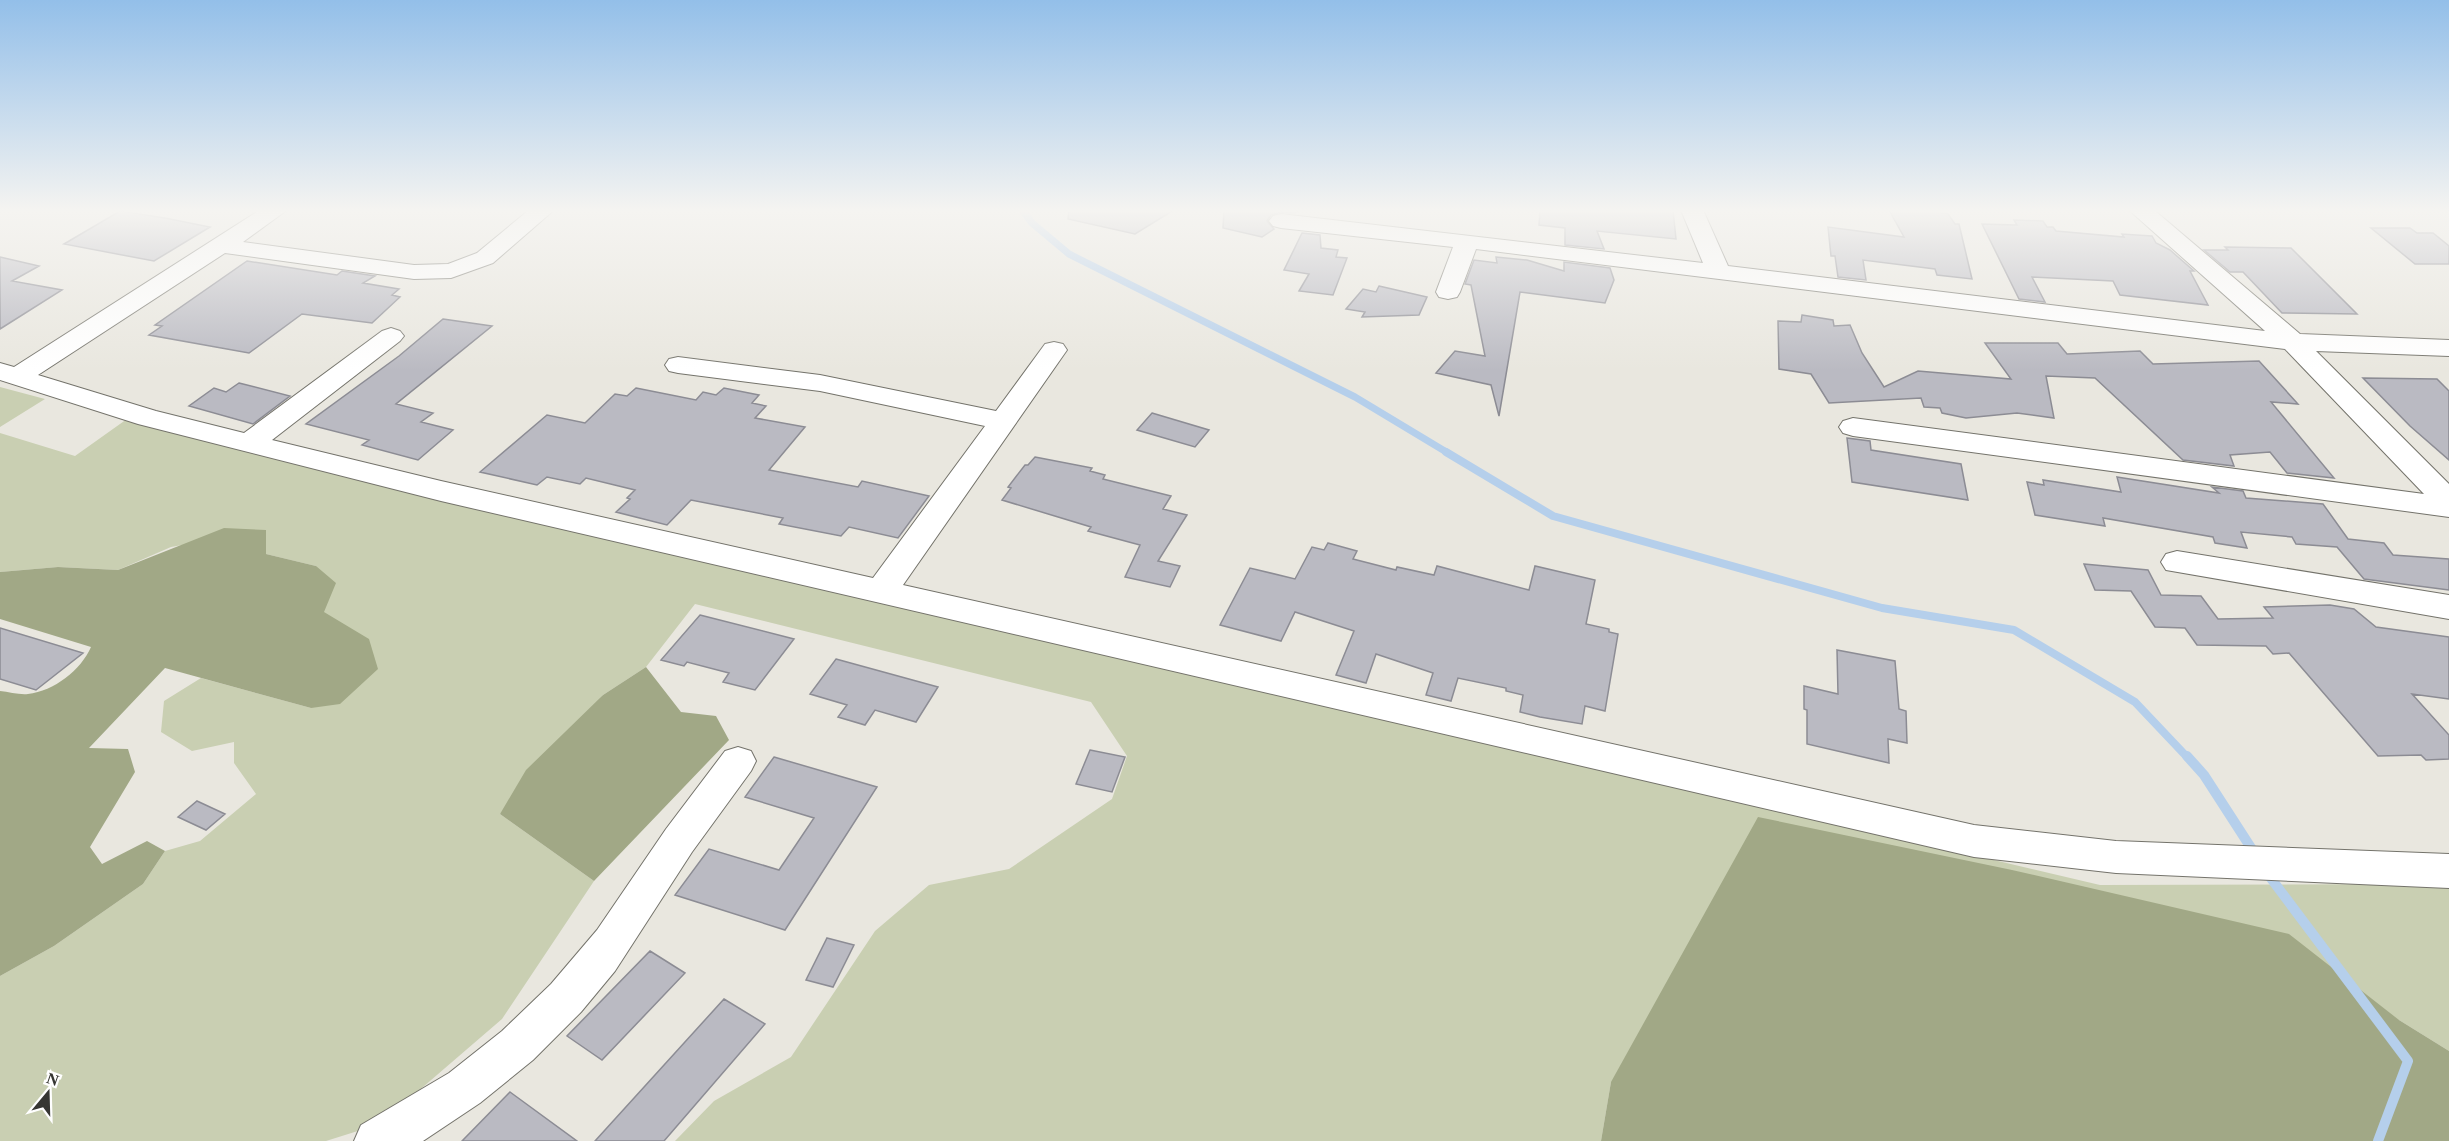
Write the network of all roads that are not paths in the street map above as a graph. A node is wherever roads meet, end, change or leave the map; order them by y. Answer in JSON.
{"nodes":[{"id":1,"x":195,"y":263,"type":"edge"},
{"id":2,"x":358,"y":263,"type":"edge"},
{"id":3,"x":477,"y":263,"type":"edge"},
{"id":4,"x":1459,"y":263,"type":"edge"},
{"id":5,"x":1645,"y":263,"type":"edge"},
{"id":6,"x":1715,"y":263,"type":"edge"},
{"id":7,"x":2202,"y":263,"type":"edge"},
{"id":8,"x":1719,"y":272,"type":"junction"},
{"id":9,"x":1448,"y":292,"type":"dead end"},
{"id":10,"x":391,"y":336,"type":"dead end"},
{"id":11,"x":2293,"y":342,"type":"junction"},
{"id":12,"x":2449,"y":348,"type":"edge"},
{"id":13,"x":1054,"y":350,"type":"dead end"},
{"id":14,"x":678,"y":365,"type":"dead end"},
{"id":15,"x":9,"y":374,"type":"edge"},
{"id":16,"x":1003,"y":421,"type":"junction"},
{"id":17,"x":1853,"y":427,"type":"dead end"},
{"id":18,"x":248,"y":444,"type":"junction"},
{"id":19,"x":2449,"y":502,"type":"edge"},
{"id":20,"x":2449,"y":507,"type":"edge"},
{"id":21,"x":2177,"y":562,"type":"dead end"},
{"id":22,"x":882,"y":590,"type":"junction"},
{"id":23,"x":2449,"y":607,"type":"edge"},
{"id":24,"x":738,"y":761,"type":"dead end"},
{"id":25,"x":2449,"y":871,"type":"edge"},
{"id":26,"x":378,"y":1141,"type":"edge"}],
"edges":[{"from":1,"to":15,"type":"street"},
{"from":2,"to":3,"type":"street"},
{"from":4,"to":9,"type":"street"},
{"from":5,"to":8,"type":"street"},
{"from":6,"to":8,"type":"street"},
{"from":7,"to":11,"type":"street"},
{"from":8,"to":11,"type":"street"},
{"from":10,"to":18,"type":"street"},
{"from":11,"to":12,"type":"street"},
{"from":11,"to":19,"type":"street"},
{"from":13,"to":16,"type":"street"},
{"from":14,"to":16,"type":"street"},
{"from":15,"to":18,"type":"street"},
{"from":16,"to":22,"type":"street"},
{"from":17,"to":20,"type":"street"},
{"from":18,"to":22,"type":"street"},
{"from":21,"to":23,"type":"street"},
{"from":22,"to":25,"type":"street"},
{"from":24,"to":26,"type":"street"}]}
